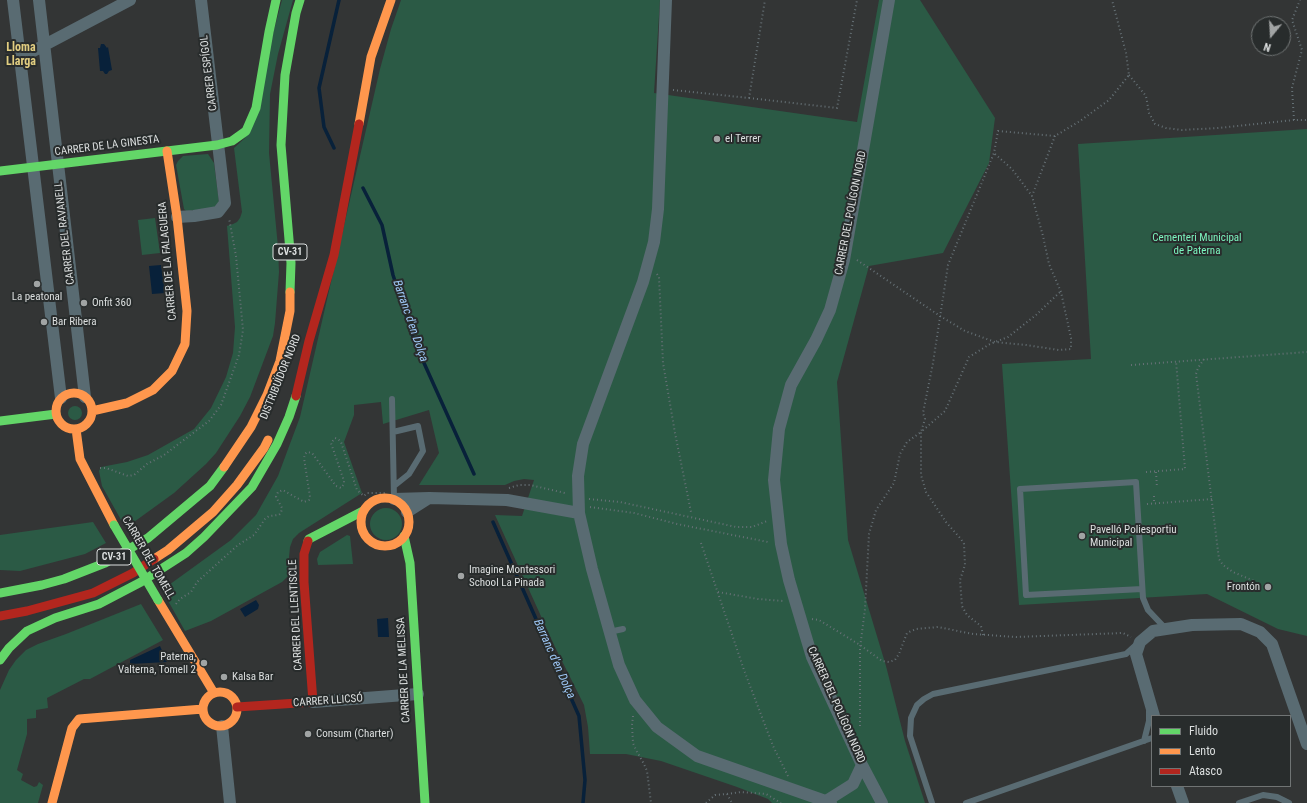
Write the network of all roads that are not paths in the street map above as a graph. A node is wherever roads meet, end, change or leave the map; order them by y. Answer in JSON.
{"nodes":[{"id":1,"x":13,"y":0,"type":"edge"},
{"id":2,"x":39,"y":0,"type":"edge"},
{"id":3,"x":130,"y":0,"type":"edge"},
{"id":4,"x":201,"y":0,"type":"edge"},
{"id":5,"x":276,"y":0,"type":"edge"},
{"id":6,"x":300,"y":0,"type":"edge"},
{"id":7,"x":391,"y":0,"type":"edge"},
{"id":8,"x":666,"y":0,"type":"edge"},
{"id":9,"x":889,"y":0,"type":"edge"},
{"id":10,"x":45,"y":44,"type":"junction"},
{"id":11,"x":20,"y":58,"type":"junction"},
{"id":12,"x":217,"y":145,"type":"junction"},
{"id":13,"x":167,"y":151,"type":"junction"},
{"id":14,"x":57,"y":164,"type":"junction"},
{"id":15,"x":33,"y":166,"type":"junction"},
{"id":16,"x":0,"y":171,"type":"edge"},
{"id":17,"x":177,"y":217,"type":"junction"},
{"id":18,"x":309,"y":340,"type":"junction"},
{"id":19,"x":85,"y":397,"type":"junction"},
{"id":20,"x":61,"y":398,"type":"junction"},
{"id":21,"x":392,"y":399,"type":"dead end"},
{"id":22,"x":92,"y":410,"type":"junction"},
{"id":23,"x":56,"y":414,"type":"junction"},
{"id":24,"x":0,"y":422,"type":"edge"},
{"id":25,"x":76,"y":429,"type":"junction"},
{"id":26,"x":393,"y":432,"type":"junction"},
{"id":27,"x":394,"y":486,"type":"junction"},
{"id":28,"x":429,"y":498,"type":"junction"},
{"id":29,"x":394,"y":499,"type":"junction"},
{"id":30,"x":579,"y":506,"type":"junction"},
{"id":31,"x":363,"y":511,"type":"junction"},
{"id":32,"x":407,"y":512,"type":"junction"},
{"id":33,"x":404,"y":536,"type":"junction"},
{"id":34,"x":1142,"y":589,"type":"junction"},
{"id":35,"x":0,"y":593,"type":"edge"},
{"id":36,"x":0,"y":616,"type":"edge"},
{"id":37,"x":623,"y":629,"type":"dead end"},
{"id":38,"x":1166,"y":629,"type":"junction"},
{"id":39,"x":609,"y":632,"type":"junction"},
{"id":40,"x":1140,"y":642,"type":"junction"},
{"id":41,"x":0,"y":660,"type":"edge"},
{"id":42,"x":214,"y":693,"type":"junction"},
{"id":43,"x":418,"y":694,"type":"junction"},
{"id":44,"x":312,"y":702,"type":"junction"},
{"id":45,"x":1149,"y":702,"type":"junction"},
{"id":46,"x":237,"y":706,"type":"junction"},
{"id":47,"x":203,"y":708,"type":"junction"},
{"id":48,"x":1154,"y":715,"type":"edge"},
{"id":49,"x":222,"y":726,"type":"junction"},
{"id":50,"x":1151,"y":738,"type":"edge"},
{"id":51,"x":1144,"y":741,"type":"junction"},
{"id":52,"x":1307,"y":744,"type":"edge"},
{"id":53,"x":862,"y":764,"type":"junction"},
{"id":54,"x":1177,"y":787,"type":"edge"},
{"id":55,"x":828,"y":802,"type":"edge"},
{"id":56,"x":52,"y":803,"type":"edge"},
{"id":57,"x":230,"y":803,"type":"edge"},
{"id":58,"x":424,"y":803,"type":"edge"},
{"id":59,"x":882,"y":803,"type":"edge"},
{"id":60,"x":932,"y":803,"type":"edge"},
{"id":61,"x":966,"y":803,"type":"edge"},
{"id":62,"x":1183,"y":803,"type":"edge"},
{"id":63,"x":1240,"y":803,"type":"edge"},
{"id":64,"x":1289,"y":803,"type":"edge"}],
"edges":[{"from":1,"to":11,"type":"street"},
{"from":2,"to":10,"type":"street","name":"CARRER DEL RAVANELL"},
{"from":3,"to":10,"type":"street"},
{"from":4,"to":12,"type":"street","name":"CARRER ESPÍGOL"},
{"from":5,"to":12,"type":"main road","name":"CARRER DE LA GINESTA"},
{"from":6,"to":35,"type":"main road","name":"DISTRIBUÏDOR NORD","number":"CV-31"},
{"from":7,"to":18,"type":"main road","name":"DISTRIBUÏDOR NORD","number":"CV-31"},
{"from":8,"to":30,"type":"street"},
{"from":9,"to":53,"type":"street","name":"CARRER DEL POLÍGON NORD"},
{"from":10,"to":11,"type":"street"},
{"from":10,"to":14,"type":"street","name":"CARRER DEL RAVANELL"},
{"from":11,"to":15,"type":"street"},
{"from":12,"to":13,"type":"main road","name":"CARRER DE LA GINESTA"},
{"from":12,"to":17,"type":"street","name":"CARRER ESPÍGOL"},
{"from":13,"to":14,"type":"main road","name":"CARRER DE LA GINESTA"},
{"from":13,"to":17,"type":"main road","name":"CARRER DE LA FALAGUERA"},
{"from":14,"to":15,"type":"main road","name":"CARRER DE LA GINESTA"},
{"from":14,"to":19,"type":"street","name":"CARRER DEL RAVANELL"},
{"from":15,"to":16,"type":"main road","name":"CARRER DE LA GINESTA"},
{"from":15,"to":20,"type":"street"},
{"from":17,"to":22,"type":"main road","name":"CARRER DE LA FALAGUERA"},
{"from":18,"to":36,"type":"main road","name":"DISTRIBUÏDOR NORD","number":"CV-31"},
{"from":18,"to":41,"type":"main road"},
{"from":19,"to":20,"type":"main road"},
{"from":19,"to":22,"type":"main road"},
{"from":20,"to":23,"type":"main road"},
{"from":21,"to":26,"type":"lane"},
{"from":22,"to":25,"type":"main road"},
{"from":23,"to":24,"type":"main road"},
{"from":23,"to":25,"type":"main road"},
{"from":25,"to":42,"type":"main road","name":"CARRER DEL TOMELL","bridge":true},
{"from":26,"to":27,"type":"lane"},
{"from":26,"to":27,"type":"lane"},
{"from":27,"to":29,"type":"lane"},
{"from":28,"to":29,"type":"street"},
{"from":28,"to":30,"type":"street"},
{"from":28,"to":32,"type":"street"},
{"from":29,"to":31,"type":"main road"},
{"from":29,"to":32,"type":"main road"},
{"from":30,"to":39,"type":"street"},
{"from":31,"to":33,"type":"main road"},
{"from":31,"to":44,"type":"main road","name":"CARRER DEL LLENTISCLE"},
{"from":32,"to":33,"type":"main road"},
{"from":33,"to":43,"type":"main road","name":"CARRER DE LA MELISSA"},
{"from":34,"to":34,"type":"lane"},
{"from":34,"to":38,"type":"lane"},
{"from":37,"to":39,"type":"lane"},
{"from":38,"to":40,"type":"street"},
{"from":38,"to":52,"type":"street"},
{"from":39,"to":55,"type":"street"},
{"from":40,"to":45,"type":"street"},
{"from":40,"to":60,"type":"lane"},
{"from":42,"to":46,"type":"main road"},
{"from":42,"to":47,"type":"main road"},
{"from":43,"to":44,"type":"street","name":"CARRER LLICSÓ"},
{"from":43,"to":58,"type":"main road","name":"CARRER DE LA MELISSA"},
{"from":44,"to":46,"type":"main road","name":"CARRER LLICSÓ"},
{"from":45,"to":48,"type":"street"},
{"from":45,"to":51,"type":"lane"},
{"from":46,"to":49,"type":"main road"},
{"from":47,"to":49,"type":"main road"},
{"from":47,"to":56,"type":"main road"},
{"from":49,"to":57,"type":"street"},
{"from":50,"to":51,"type":"lane"},
{"from":51,"to":61,"type":"lane"},
{"from":53,"to":55,"type":"street"},
{"from":53,"to":59,"type":"street","name":"CARRER DEL POLÍGON NORD"},
{"from":54,"to":62,"type":"street"},
{"from":63,"to":64,"type":"lane"}]}
